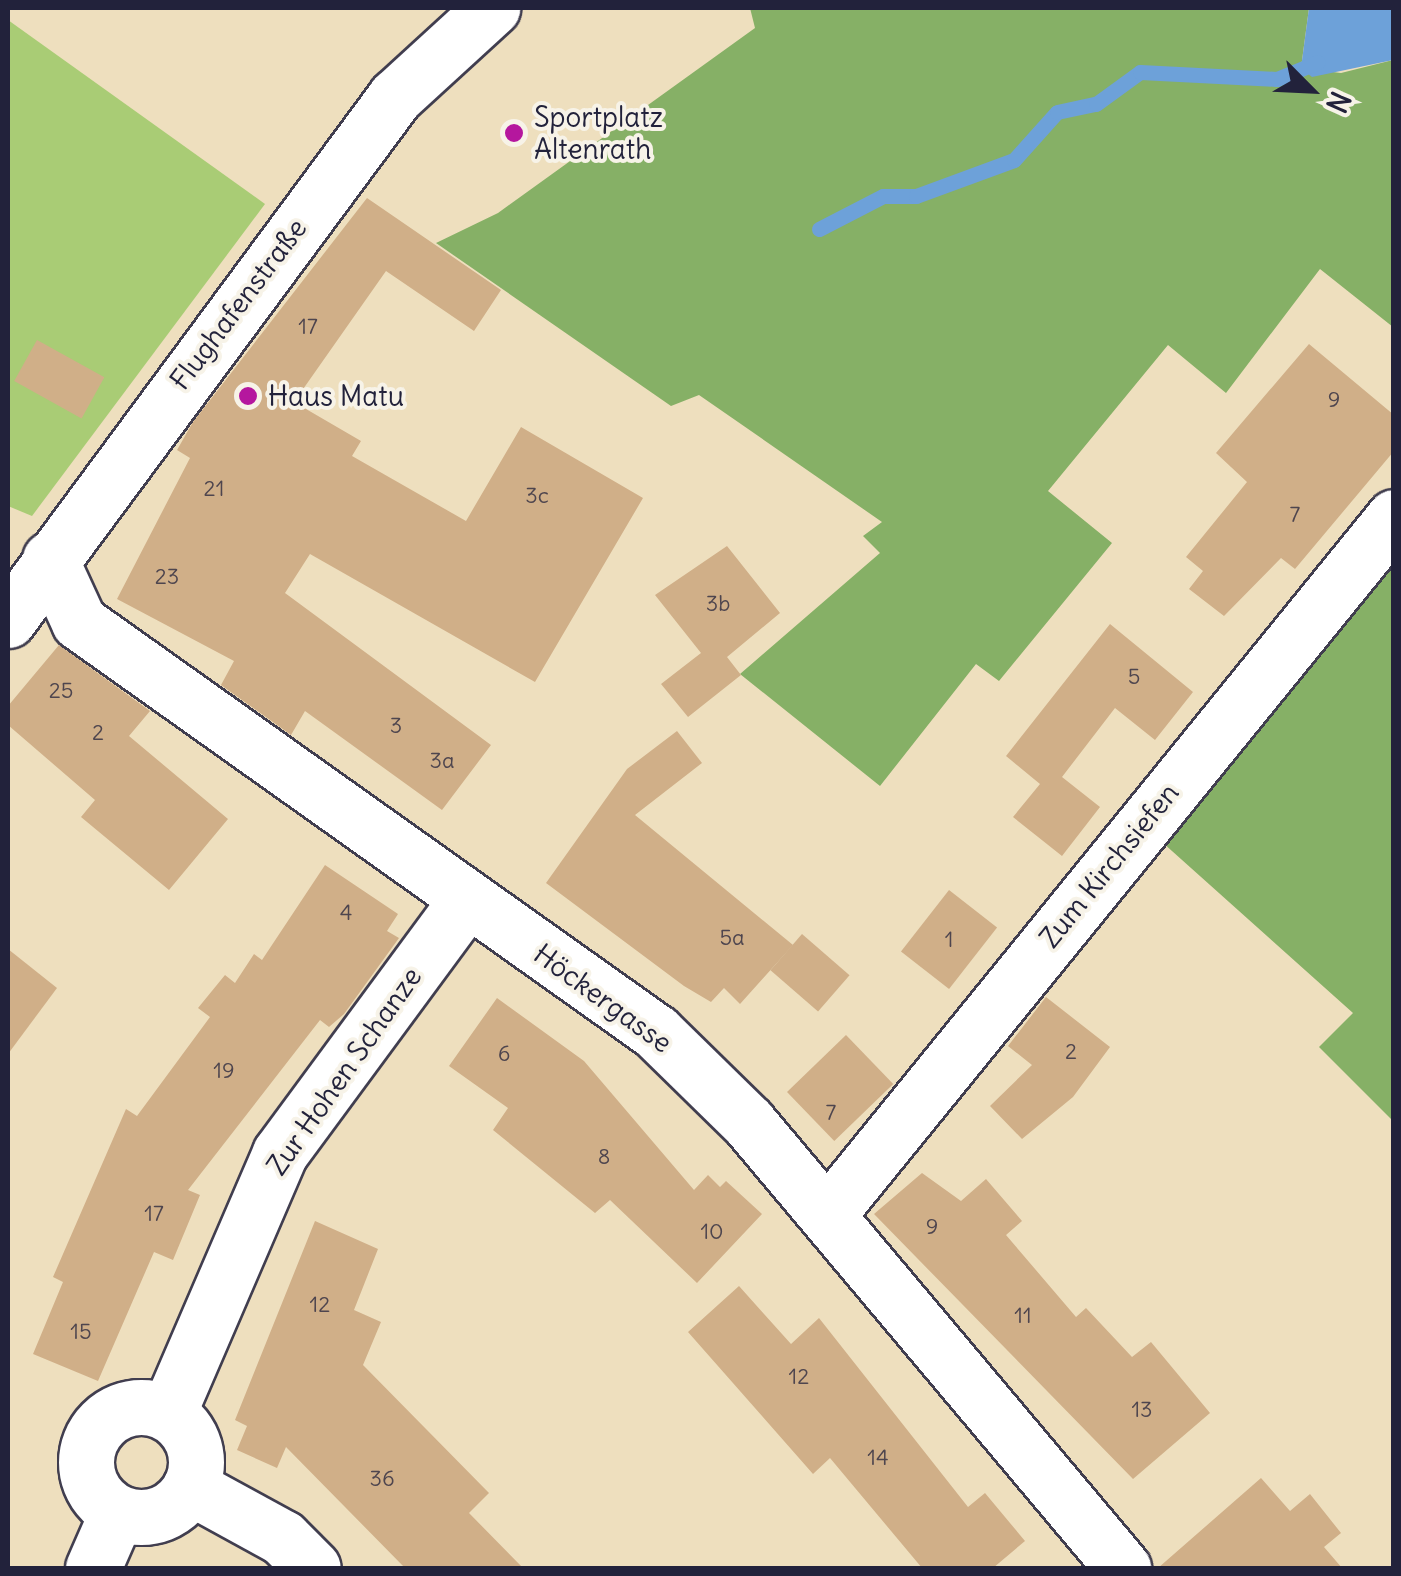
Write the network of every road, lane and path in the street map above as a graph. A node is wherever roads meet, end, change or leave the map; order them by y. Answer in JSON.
{"nodes":[{"id":1,"x":492,"y":8,"type":"edge"},
{"id":2,"x":1394,"y":517,"type":"edge"},
{"id":3,"x":50,"y":560,"type":"junction"},
{"id":4,"x":8,"y":620,"type":"edge"},
{"id":5,"x":464,"y":903,"type":"junction"},
{"id":6,"x":827,"y":1216,"type":"junction"},
{"id":7,"x":168,"y":1413,"type":"junction"},
{"id":8,"x":190,"y":1486,"type":"junction"},
{"id":9,"x":116,"y":1513,"type":"junction"},
{"id":10,"x":93,"y":1568,"type":"edge"},
{"id":11,"x":314,"y":1568,"type":"edge"},
{"id":12,"x":1123,"y":1568,"type":"edge"}],
"edges":[{"from":1,"to":3,"type":"street","name":"Flughafenstraße"},
{"from":2,"to":6,"type":"street","name":"Zum Kirchsiefen"},
{"from":3,"to":4,"type":"street","name":"Flughafenstraße"},
{"from":3,"to":5,"type":"street","name":"Höckergasse"},
{"from":5,"to":6,"type":"street","name":"Höckergasse"},
{"from":5,"to":7,"type":"street","name":"Zur Hohen Schanze"},
{"from":6,"to":12,"type":"street","name":"Höckergasse"},
{"from":7,"to":8,"type":"street"},
{"from":7,"to":9,"type":"street"},
{"from":8,"to":9,"type":"street"},
{"from":8,"to":11,"type":"street"},
{"from":9,"to":10,"type":"street"}]}
